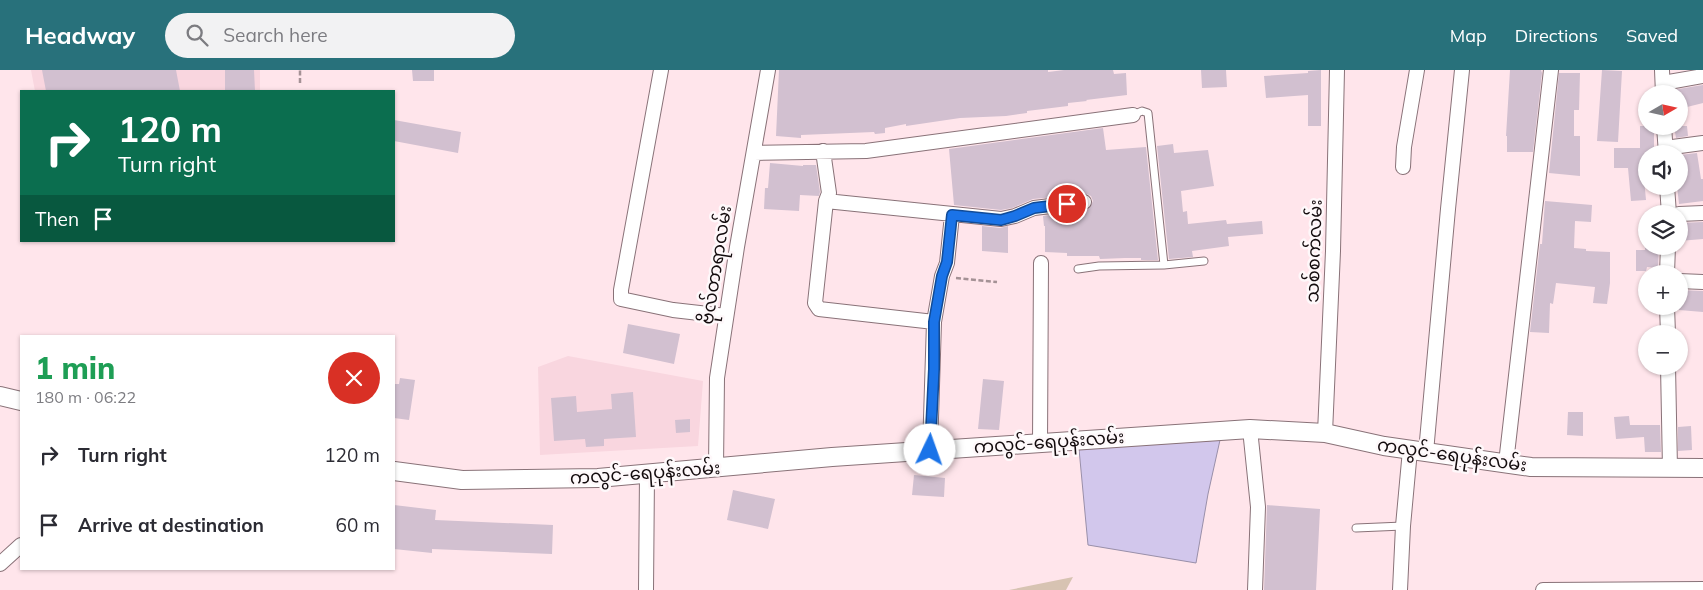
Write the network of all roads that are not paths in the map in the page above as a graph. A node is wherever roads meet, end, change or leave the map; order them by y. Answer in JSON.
{"nodes":[{"id":1,"x":661,"y":70,"type":"edge"},
{"id":2,"x":768,"y":70,"type":"edge"},
{"id":3,"x":1337,"y":70,"type":"edge"},
{"id":4,"x":1417,"y":70,"type":"edge"},
{"id":5,"x":1462,"y":70,"type":"edge"},
{"id":6,"x":1551,"y":70,"type":"edge"},
{"id":7,"x":1703,"y":76,"type":"edge"},
{"id":8,"x":1663,"y":82,"type":"edge"},
{"id":9,"x":1133,"y":115,"type":"joint"},
{"id":10,"x":1703,"y":143,"type":"edge"},
{"id":11,"x":1688,"y":146,"type":"edge"},
{"id":12,"x":823,"y":151,"type":"junction"},
{"id":13,"x":754,"y":152,"type":"junction"},
{"id":14,"x":1403,"y":167,"type":"dead end"},
{"id":15,"x":826,"y":201,"type":"junction"},
{"id":16,"x":1084,"y":202,"type":"dead end"},
{"id":17,"x":1703,"y":213,"type":"edge"},
{"id":18,"x":1688,"y":214,"type":"edge"},
{"id":19,"x":952,"y":215,"type":"junction"},
{"id":20,"x":1204,"y":261,"type":"dead end"},
{"id":21,"x":1041,"y":262,"type":"dead end"},
{"id":22,"x":1164,"y":264,"type":"junction"},
{"id":23,"x":1078,"y":269,"type":"dead end"},
{"id":24,"x":1688,"y":281,"type":"edge"},
{"id":25,"x":1703,"y":282,"type":"edge"},
{"id":26,"x":726,"y":316,"type":"junction"},
{"id":27,"x":934,"y":322,"type":"junction"},
{"id":28,"x":1668,"y":375,"type":"edge"},
{"id":29,"x":0,"y":396,"type":"edge"},
{"id":30,"x":20,"y":402,"type":"edge"},
{"id":31,"x":1250,"y":429,"type":"junction"},
{"id":32,"x":1325,"y":433,"type":"junction"},
{"id":33,"x":1040,"y":443,"type":"junction"},
{"id":34,"x":930,"y":450,"type":"junction"},
{"id":35,"x":1418,"y":451,"type":"junction"},
{"id":36,"x":1506,"y":463,"type":"junction"},
{"id":37,"x":716,"y":468,"type":"junction"},
{"id":38,"x":1703,"y":468,"type":"edge"},
{"id":39,"x":1670,"y":469,"type":"junction"},
{"id":40,"x":395,"y":471,"type":"edge"},
{"id":41,"x":647,"y":475,"type":"junction"},
{"id":42,"x":1403,"y":526,"type":"junction"},
{"id":43,"x":1356,"y":528,"type":"dead end"},
{"id":44,"x":20,"y":546,"type":"edge"},
{"id":45,"x":0,"y":564,"type":"edge"},
{"id":46,"x":1703,"y":589,"type":"edge"},
{"id":47,"x":646,"y":590,"type":"edge"},
{"id":48,"x":1255,"y":590,"type":"edge"},
{"id":49,"x":1400,"y":590,"type":"edge"},
{"id":50,"x":1543,"y":590,"type":"edge"}],
"edges":[{"from":1,"to":26,"type":"street"},
{"from":2,"to":13,"type":"street","name":"ဗိုလ်တာရာလမ်း"},
{"from":3,"to":32,"type":"street","name":"သစ်စက်လမ်း"},
{"from":4,"to":14,"type":"street"},
{"from":5,"to":35,"type":"street"},
{"from":6,"to":36,"type":"street"},
{"from":7,"to":8,"type":"street"},
{"from":9,"to":12,"type":"street"},
{"from":9,"to":22,"type":"lane"},
{"from":10,"to":11,"type":"street"},
{"from":12,"to":13,"type":"street"},
{"from":12,"to":15,"type":"street"},
{"from":13,"to":26,"type":"street","name":"ဗိုလ်တာရာလမ်း"},
{"from":15,"to":19,"type":"street"},
{"from":15,"to":27,"type":"street"},
{"from":16,"to":19,"type":"street"},
{"from":17,"to":18,"type":"street"},
{"from":19,"to":27,"type":"street"},
{"from":20,"to":22,"type":"lane"},
{"from":21,"to":33,"type":"street"},
{"from":22,"to":23,"type":"lane"},
{"from":24,"to":25,"type":"street"},
{"from":26,"to":37,"type":"street","name":"ဗိုလ်တာရာလမ်း"},
{"from":27,"to":34,"type":"street"},
{"from":28,"to":39,"type":"street"},
{"from":29,"to":30,"type":"street"},
{"from":31,"to":32,"type":"street","name":"ကလွင်-ရေပုန်းလမ်း"},
{"from":31,"to":33,"type":"street","name":"ကလွင်-ရေပုန်းလမ်း"},
{"from":31,"to":48,"type":"street"},
{"from":32,"to":35,"type":"street","name":"ကလွင်-ရေပုန်းလမ်း"},
{"from":33,"to":34,"type":"street","name":"ကလွင်-ရေပုန်းလမ်း"},
{"from":34,"to":37,"type":"street","name":"ကလွင်-ရေပုန်းလမ်း"},
{"from":35,"to":36,"type":"street","name":"ကလွင်-ရေပုန်းလမ်း"},
{"from":35,"to":42,"type":"street"},
{"from":36,"to":39,"type":"street","name":"ကလွင်-ရေပုန်းလမ်း"},
{"from":37,"to":41,"type":"street","name":"ကလွင်-ရေပုန်းလမ်း"},
{"from":38,"to":39,"type":"street","name":"ကလွင်-ရေပုန်းလမ်း"},
{"from":40,"to":41,"type":"street","name":"ကလွင်-ရေပုန်းလမ်း"},
{"from":41,"to":47,"type":"street"},
{"from":42,"to":43,"type":"lane"},
{"from":42,"to":49,"type":"street"},
{"from":44,"to":45,"type":"street"},
{"from":46,"to":50,"type":"street"}]}
